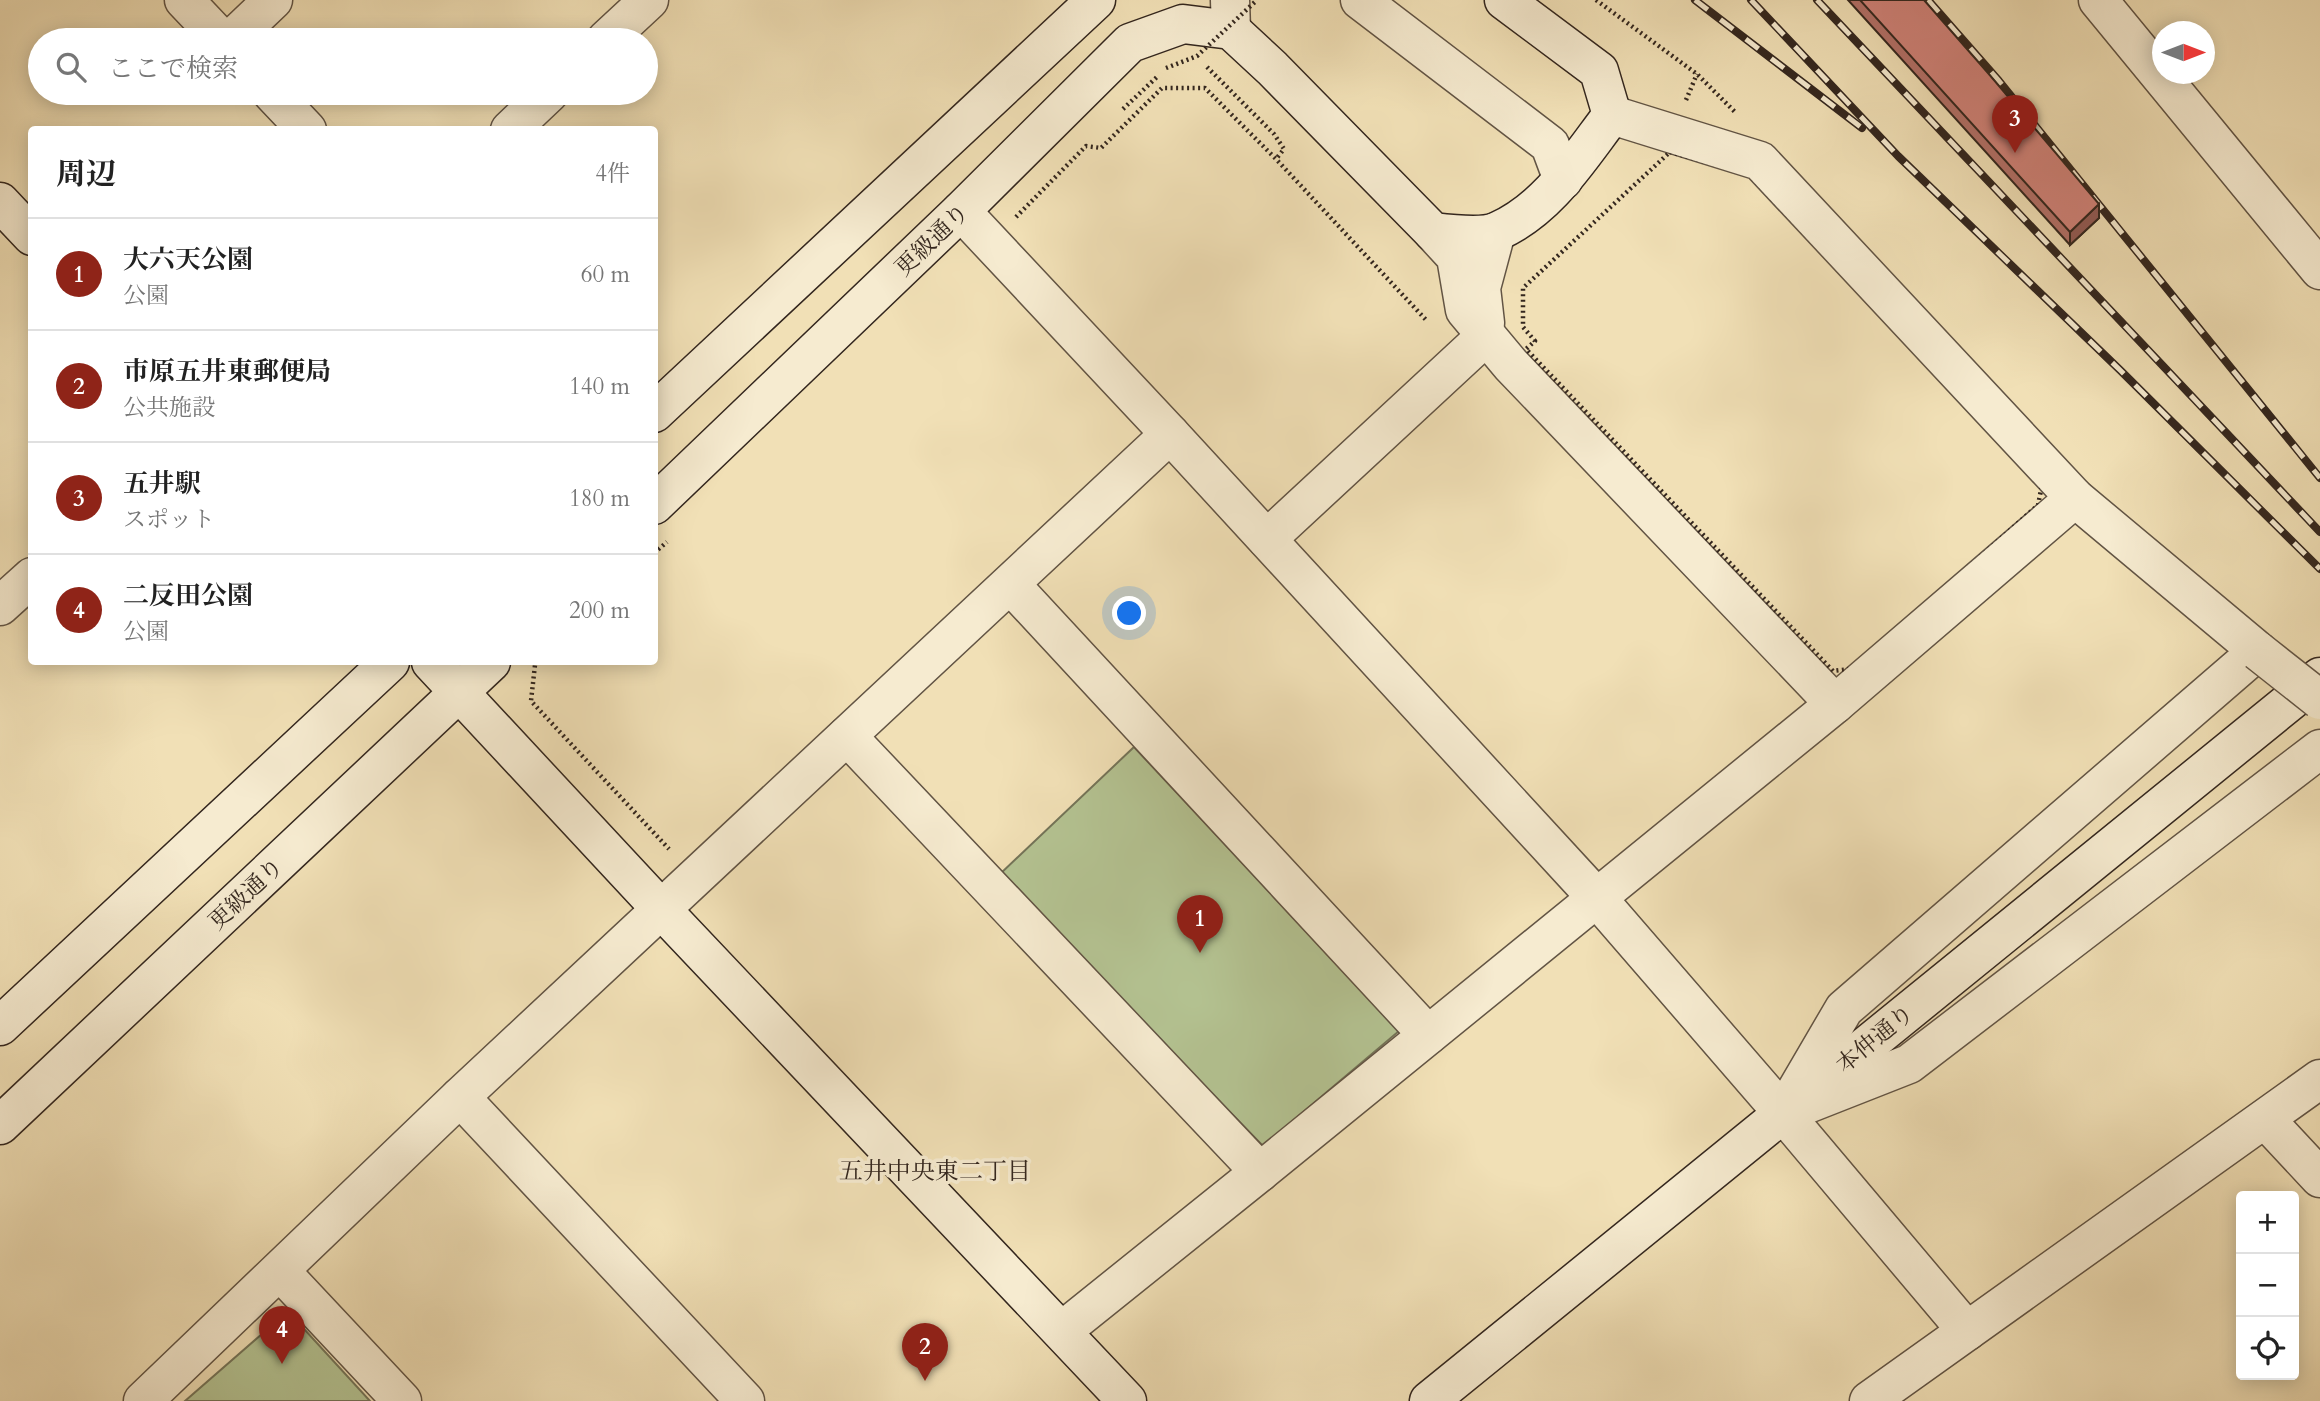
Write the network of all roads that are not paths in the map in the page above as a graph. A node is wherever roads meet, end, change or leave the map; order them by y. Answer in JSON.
{"nodes":[{"id":1,"x":184,"y":0,"type":"edge"},
{"id":2,"x":273,"y":0,"type":"edge"},
{"id":3,"x":649,"y":0,"type":"edge"},
{"id":4,"x":1096,"y":0,"type":"edge"},
{"id":5,"x":1360,"y":0,"type":"edge"},
{"id":6,"x":1504,"y":0,"type":"edge"},
{"id":7,"x":2098,"y":0,"type":"edge"},
{"id":8,"x":1230,"y":15,"type":"edge"},
{"id":9,"x":211,"y":28,"type":"edge"},
{"id":10,"x":244,"y":28,"type":"edge"},
{"id":11,"x":619,"y":28,"type":"edge"},
{"id":12,"x":283,"y":105,"type":"edge"},
{"id":13,"x":536,"y":105,"type":"edge"},
{"id":14,"x":1612,"y":115,"type":"junction"},
{"id":15,"x":303,"y":126,"type":"edge"},
{"id":16,"x":514,"y":126,"type":"edge"},
{"id":17,"x":1563,"y":180,"type":"junction"},
{"id":18,"x":0,"y":202,"type":"edge"},
{"id":19,"x":961,"y":211,"type":"junction"},
{"id":20,"x":28,"y":232,"type":"edge"},
{"id":21,"x":1433,"y":232,"type":"junction"},
{"id":22,"x":1496,"y":232,"type":"junction"},
{"id":23,"x":2320,"y":270,"type":"edge"},
{"id":24,"x":1486,"y":335,"type":"junction"},
{"id":25,"x":658,"y":409,"type":"edge"},
{"id":26,"x":1170,"y":434,"type":"junction"},
{"id":27,"x":2075,"y":498,"type":"junction"},
{"id":28,"x":658,"y":501,"type":"edge"},
{"id":29,"x":1267,"y":539,"type":"junction"},
{"id":30,"x":28,"y":580,"type":"edge"},
{"id":31,"x":1011,"y":585,"type":"junction"},
{"id":32,"x":1,"y":603,"type":"edge"},
{"id":33,"x":2258,"y":650,"type":"junction"},
{"id":34,"x":387,"y":665,"type":"edge"},
{"id":35,"x":434,"y":665,"type":"edge"},
{"id":36,"x":488,"y":665,"type":"edge"},
{"id":37,"x":2320,"y":677,"type":"edge"},
{"id":38,"x":1834,"y":687,"type":"junction"},
{"id":39,"x":460,"y":692,"type":"junction"},
{"id":40,"x":2320,"y":700,"type":"edge"},
{"id":41,"x":847,"y":736,"type":"junction"},
{"id":42,"x":2320,"y":749,"type":"edge"},
{"id":43,"x":1596,"y":897,"type":"junction"},
{"id":44,"x":661,"y":909,"type":"junction"},
{"id":45,"x":0,"y":1026,"type":"edge"},
{"id":46,"x":1428,"y":1035,"type":"junction"},
{"id":47,"x":2320,"y":1079,"type":"edge"},
{"id":48,"x":460,"y":1097,"type":"junction"},
{"id":49,"x":1783,"y":1113,"type":"junction"},
{"id":50,"x":2265,"y":1119,"type":"junction"},
{"id":51,"x":0,"y":1125,"type":"edge"},
{"id":52,"x":1260,"y":1172,"type":"junction"},
{"id":53,"x":2320,"y":1178,"type":"edge"},
{"id":54,"x":281,"y":1271,"type":"junction"},
{"id":55,"x":1062,"y":1331,"type":"junction"},
{"id":56,"x":1966,"y":1331,"type":"junction"},
{"id":57,"x":143,"y":1401,"type":"edge"},
{"id":58,"x":402,"y":1401,"type":"edge"},
{"id":59,"x":744,"y":1401,"type":"edge"},
{"id":60,"x":1127,"y":1401,"type":"edge"},
{"id":61,"x":1429,"y":1401,"type":"edge"},
{"id":62,"x":1869,"y":1401,"type":"edge"}],
"edges":[{"from":1,"to":9,"type":"street"},
{"from":2,"to":10,"type":"street"},
{"from":3,"to":11,"type":"street"},
{"from":4,"to":25,"type":"street"},
{"from":5,"to":17,"type":"street"},
{"from":6,"to":14,"type":"street"},
{"from":7,"to":23,"type":"street"},
{"from":8,"to":19,"type":"street","name":"更級通り"},
{"from":8,"to":21,"type":"street"},
{"from":12,"to":15,"type":"street"},
{"from":13,"to":16,"type":"street"},
{"from":14,"to":17,"type":"street"},
{"from":14,"to":27,"type":"street"},
{"from":17,"to":22,"type":"street"},
{"from":18,"to":20,"type":"street"},
{"from":19,"to":26,"type":"street"},
{"from":19,"to":28,"type":"street","name":"更級通り"},
{"from":21,"to":22,"type":"street"},
{"from":21,"to":24,"type":"street"},
{"from":22,"to":24,"type":"street"},
{"from":24,"to":29,"type":"street"},
{"from":24,"to":38,"type":"street"},
{"from":26,"to":29,"type":"street"},
{"from":26,"to":31,"type":"street"},
{"from":27,"to":33,"type":"street"},
{"from":27,"to":38,"type":"street"},
{"from":29,"to":43,"type":"street"},
{"from":30,"to":32,"type":"street"},
{"from":31,"to":41,"type":"street"},
{"from":31,"to":46,"type":"street"},
{"from":33,"to":40,"type":"street","bridge":true},
{"from":33,"to":49,"type":"street"},
{"from":34,"to":45,"type":"street"},
{"from":35,"to":39,"type":"street"},
{"from":36,"to":39,"type":"street","name":"更級通り"},
{"from":37,"to":49,"type":"street","name":"本仲通り"},
{"from":38,"to":43,"type":"street"},
{"from":39,"to":44,"type":"street"},
{"from":39,"to":51,"type":"street","name":"更級通り"},
{"from":41,"to":44,"type":"street"},
{"from":41,"to":52,"type":"street"},
{"from":42,"to":49,"type":"street"},
{"from":43,"to":46,"type":"street"},
{"from":43,"to":49,"type":"street"},
{"from":44,"to":48,"type":"street"},
{"from":44,"to":55,"type":"street"},
{"from":46,"to":52,"type":"street"},
{"from":47,"to":50,"type":"street"},
{"from":48,"to":54,"type":"street"},
{"from":48,"to":59,"type":"street"},
{"from":49,"to":56,"type":"street"},
{"from":49,"to":61,"type":"street","name":"本仲通り"},
{"from":50,"to":53,"type":"street"},
{"from":50,"to":56,"type":"street"},
{"from":52,"to":55,"type":"street"},
{"from":54,"to":57,"type":"street"},
{"from":54,"to":58,"type":"street"},
{"from":55,"to":60,"type":"street"},
{"from":56,"to":62,"type":"street"}]}
